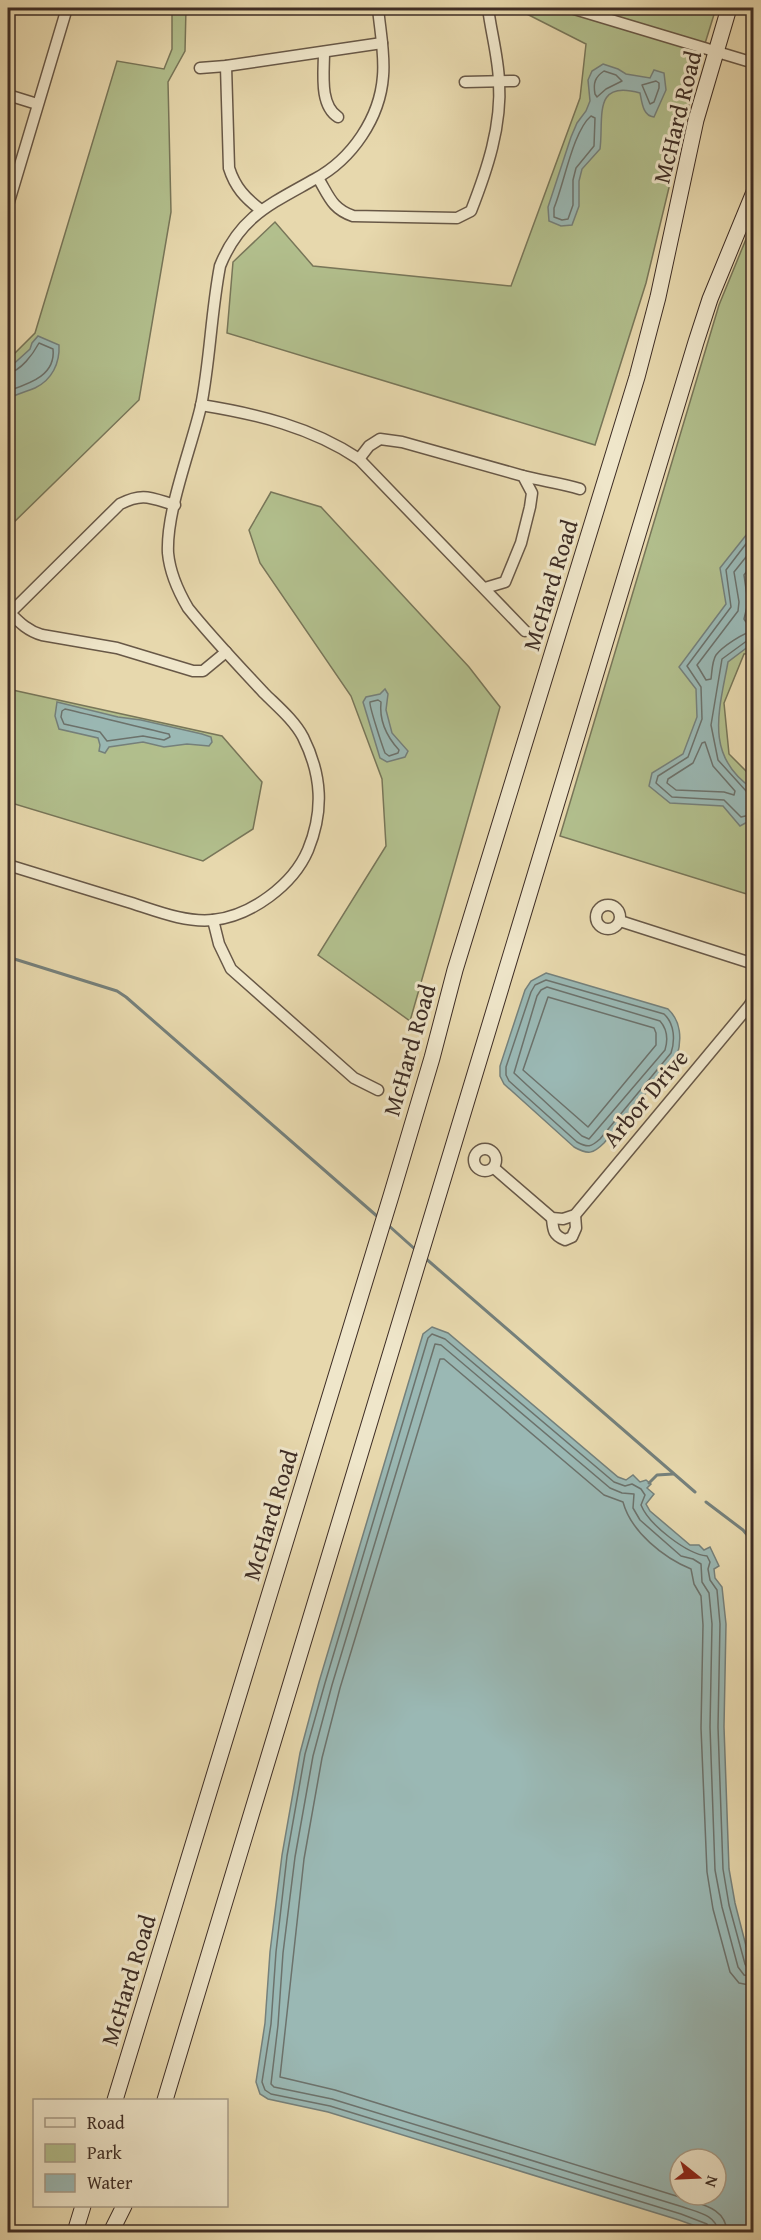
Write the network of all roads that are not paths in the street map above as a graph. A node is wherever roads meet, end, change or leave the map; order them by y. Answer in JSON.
{"nodes":[{"id":1,"x":67,"y":8,"type":"edge"},
{"id":2,"x":378,"y":8,"type":"edge"},
{"id":3,"x":571,"y":8,"type":"edge"},
{"id":4,"x":729,"y":8,"type":"edge"},
{"id":5,"x":489,"y":13,"type":"edge"},
{"id":6,"x":382,"y":43,"type":"junction"},
{"id":7,"x":716,"y":51,"type":"junction"},
{"id":8,"x":324,"y":52,"type":"junction"},
{"id":9,"x":753,"y":63,"type":"edge"},
{"id":10,"x":226,"y":66,"type":"junction"},
{"id":11,"x":200,"y":68,"type":"dead end"},
{"id":12,"x":514,"y":81,"type":"dead end"},
{"id":13,"x":465,"y":82,"type":"dead end"},
{"id":14,"x":499,"y":82,"type":"junction"},
{"id":15,"x":8,"y":95,"type":"edge"},
{"id":16,"x":37,"y":104,"type":"junction"},
{"id":17,"x":338,"y":117,"type":"dead end"},
{"id":18,"x":318,"y":178,"type":"junction"},
{"id":19,"x":753,"y":192,"type":"edge"},
{"id":20,"x":8,"y":205,"type":"edge"},
{"id":21,"x":261,"y":210,"type":"junction"},
{"id":22,"x":201,"y":405,"type":"junction"},
{"id":23,"x":359,"y":459,"type":"junction"},
{"id":24,"x":524,"y":476,"type":"junction"},
{"id":25,"x":580,"y":489,"type":"dead end"},
{"id":26,"x":175,"y":505,"type":"junction"},
{"id":27,"x":485,"y":588,"type":"junction"},
{"id":28,"x":9,"y":614,"type":"edge"},
{"id":29,"x":525,"y":632,"type":"dead end"},
{"id":30,"x":226,"y":652,"type":"junction"},
{"id":31,"x":8,"y":865,"type":"edge"},
{"id":32,"x":213,"y":920,"type":"junction"},
{"id":33,"x":620,"y":921,"type":"dead end"},
{"id":34,"x":753,"y":964,"type":"edge"},
{"id":35,"x":753,"y":998,"type":"edge"},
{"id":36,"x":378,"y":1090,"type":"dead end"},
{"id":37,"x":494,"y":1168,"type":"dead end"},
{"id":38,"x":575,"y":1215,"type":"junction"},
{"id":39,"x":558,"y":1219,"type":"junction"},
{"id":40,"x":115,"y":2099,"type":"edge"},
{"id":41,"x":165,"y":2099,"type":"edge"},
{"id":42,"x":82,"y":2207,"type":"edge"},
{"id":43,"x":123,"y":2207,"type":"edge"},
{"id":44,"x":75,"y":2232,"type":"edge"},
{"id":45,"x":111,"y":2232,"type":"edge"}],
"edges":[{"from":1,"to":16,"type":"street"},
{"from":2,"to":6,"type":"street"},
{"from":3,"to":7,"type":"street"},
{"from":4,"to":7,"type":"main road","name":"McHard Road"},
{"from":5,"to":14,"type":"street"},
{"from":6,"to":8,"type":"street"},
{"from":6,"to":18,"type":"street"},
{"from":7,"to":9,"type":"street"},
{"from":7,"to":40,"type":"main road","name":"McHard Road"},
{"from":8,"to":10,"type":"street"},
{"from":8,"to":17,"type":"street"},
{"from":10,"to":11,"type":"street"},
{"from":10,"to":21,"type":"street"},
{"from":12,"to":14,"type":"street"},
{"from":13,"to":14,"type":"street"},
{"from":14,"to":18,"type":"street"},
{"from":15,"to":16,"type":"street"},
{"from":16,"to":20,"type":"street"},
{"from":18,"to":21,"type":"street"},
{"from":19,"to":41,"type":"main road"},
{"from":21,"to":22,"type":"street"},
{"from":22,"to":23,"type":"street"},
{"from":22,"to":26,"type":"street"},
{"from":23,"to":24,"type":"street"},
{"from":23,"to":27,"type":"street"},
{"from":24,"to":25,"type":"street"},
{"from":24,"to":27,"type":"street"},
{"from":26,"to":28,"type":"street"},
{"from":26,"to":30,"type":"street"},
{"from":27,"to":29,"type":"street"},
{"from":28,"to":30,"type":"street"},
{"from":30,"to":32,"type":"street"},
{"from":31,"to":32,"type":"street"},
{"from":32,"to":36,"type":"street"},
{"from":33,"to":34,"type":"street"},
{"from":35,"to":38,"type":"street","name":"Arbor Drive"},
{"from":37,"to":39,"type":"street"},
{"from":38,"to":39,"type":"street","name":"Arbor Drive"},
{"from":38,"to":39,"type":"street"},
{"from":42,"to":44,"type":"main road"},
{"from":43,"to":45,"type":"main road"}]}
